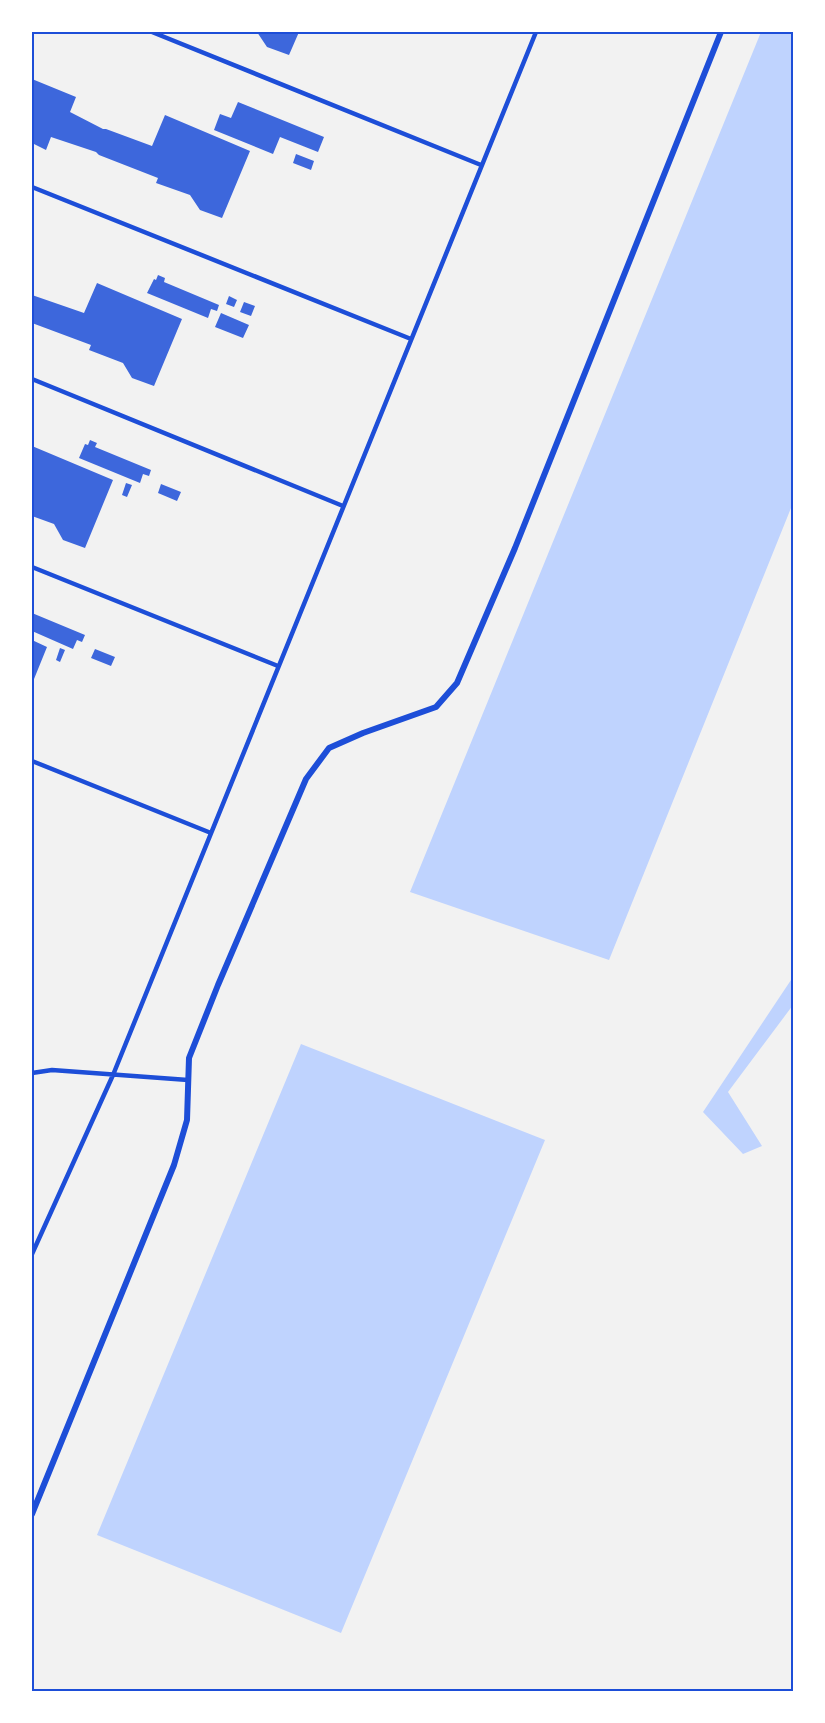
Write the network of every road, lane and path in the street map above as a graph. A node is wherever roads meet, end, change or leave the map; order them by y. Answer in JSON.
{"nodes":[{"id":1,"x":152,"y":32,"type":"edge"},
{"id":2,"x":536,"y":32,"type":"edge"},
{"id":3,"x":721,"y":32,"type":"edge"},
{"id":4,"x":481,"y":165,"type":"junction"},
{"id":5,"x":32,"y":187,"type":"edge"},
{"id":6,"x":411,"y":339,"type":"junction"},
{"id":7,"x":32,"y":379,"type":"edge"},
{"id":8,"x":344,"y":506,"type":"junction"},
{"id":9,"x":32,"y":567,"type":"edge"},
{"id":10,"x":278,"y":666,"type":"junction"},
{"id":11,"x":32,"y":761,"type":"edge"},
{"id":12,"x":211,"y":833,"type":"junction"},
{"id":13,"x":32,"y":1073,"type":"edge"},
{"id":14,"x":113,"y":1075,"type":"junction"},
{"id":15,"x":188,"y":1080,"type":"junction"},
{"id":16,"x":32,"y":1254,"type":"edge"},
{"id":17,"x":32,"y":1514,"type":"edge"}],
"edges":[{"from":1,"to":4,"type":"lane"},
{"from":2,"to":4,"type":"lane"},
{"from":3,"to":15,"type":"street"},
{"from":4,"to":6,"type":"lane"},
{"from":5,"to":6,"type":"lane"},
{"from":6,"to":8,"type":"lane"},
{"from":7,"to":8,"type":"lane"},
{"from":8,"to":10,"type":"lane"},
{"from":9,"to":10,"type":"lane"},
{"from":10,"to":12,"type":"lane"},
{"from":11,"to":12,"type":"lane"},
{"from":12,"to":14,"type":"lane"},
{"from":13,"to":14,"type":"lane"},
{"from":14,"to":15,"type":"lane"},
{"from":14,"to":16,"type":"lane"},
{"from":15,"to":17,"type":"street"}]}
